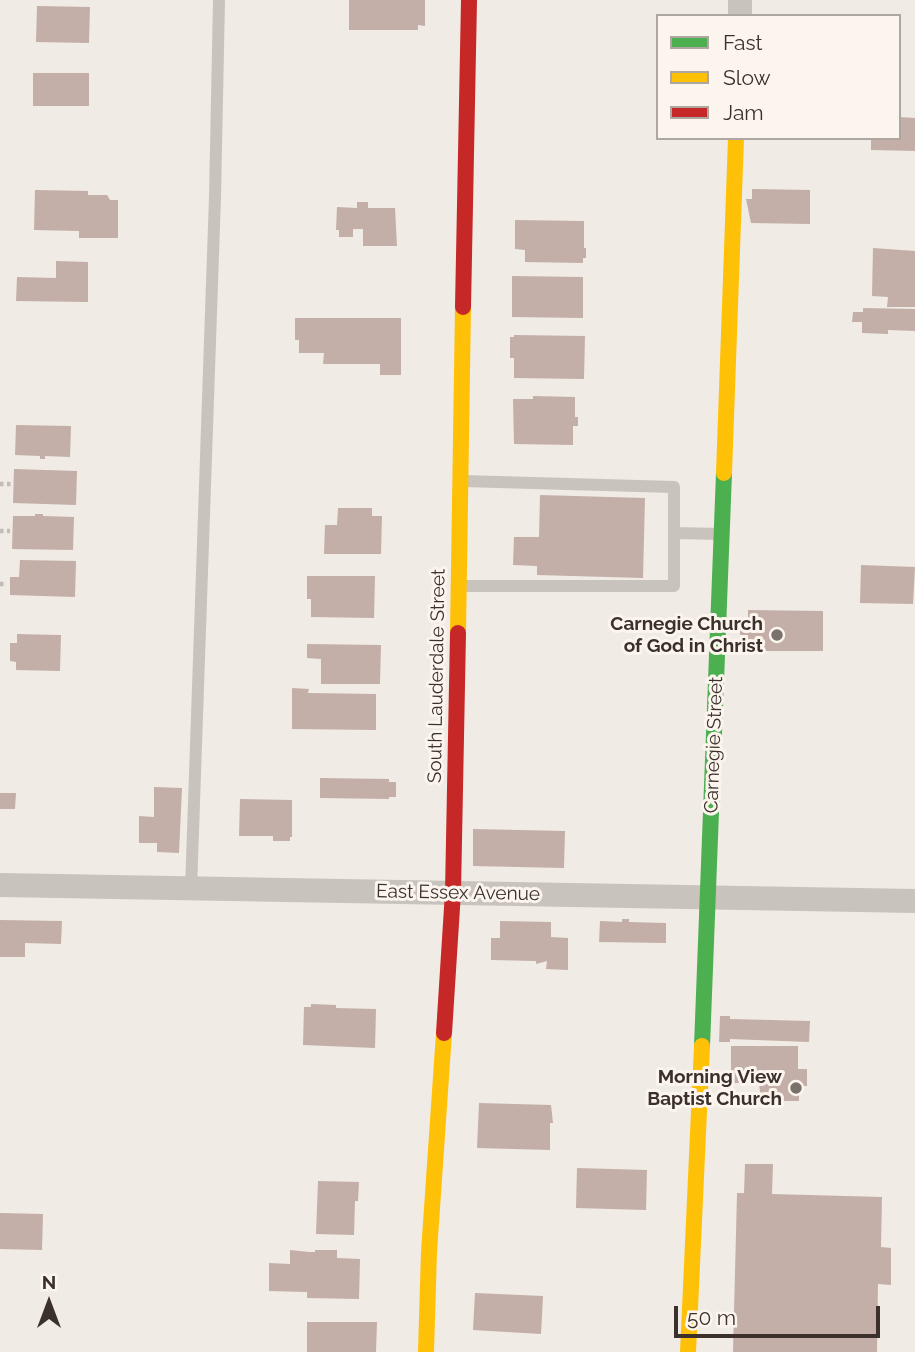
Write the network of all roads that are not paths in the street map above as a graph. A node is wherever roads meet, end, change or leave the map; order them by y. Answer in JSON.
{"nodes":[{"id":1,"x":219,"y":0,"type":"edge"},
{"id":2,"x":469,"y":0,"type":"edge"},
{"id":3,"x":736,"y":140,"type":"edge"},
{"id":4,"x":462,"y":481,"type":"junction"},
{"id":5,"x":674,"y":533,"type":"junction"},
{"id":6,"x":722,"y":534,"type":"junction"},
{"id":7,"x":460,"y":586,"type":"junction"},
{"id":8,"x":0,"y":886,"type":"edge"},
{"id":9,"x":191,"y":889,"type":"junction"},
{"id":10,"x":453,"y":892,"type":"junction"},
{"id":11,"x":709,"y":898,"type":"junction"},
{"id":12,"x":915,"y":901,"type":"edge"},
{"id":13,"x":426,"y":1352,"type":"edge"},
{"id":14,"x":688,"y":1352,"type":"edge"}],
"edges":[{"from":1,"to":9,"type":"lane"},
{"from":2,"to":4,"type":"street","name":"South Lauderdale Street"},
{"from":3,"to":6,"type":"street","name":"Carnegie Street"},
{"from":4,"to":5,"type":"lane"},
{"from":4,"to":7,"type":"street","name":"South Lauderdale Street"},
{"from":5,"to":6,"type":"lane"},
{"from":5,"to":7,"type":"lane"},
{"from":6,"to":11,"type":"street","name":"Carnegie Street"},
{"from":7,"to":10,"type":"street","name":"South Lauderdale Street"},
{"from":8,"to":9,"type":"street","name":"East Essex Avenue"},
{"from":9,"to":10,"type":"street","name":"East Essex Avenue"},
{"from":10,"to":11,"type":"street","name":"East Essex Avenue"},
{"from":10,"to":13,"type":"street","name":"South Lauderdale Street"},
{"from":11,"to":12,"type":"street","name":"East Essex Avenue"},
{"from":11,"to":14,"type":"street","name":"Carnegie Street"}]}
